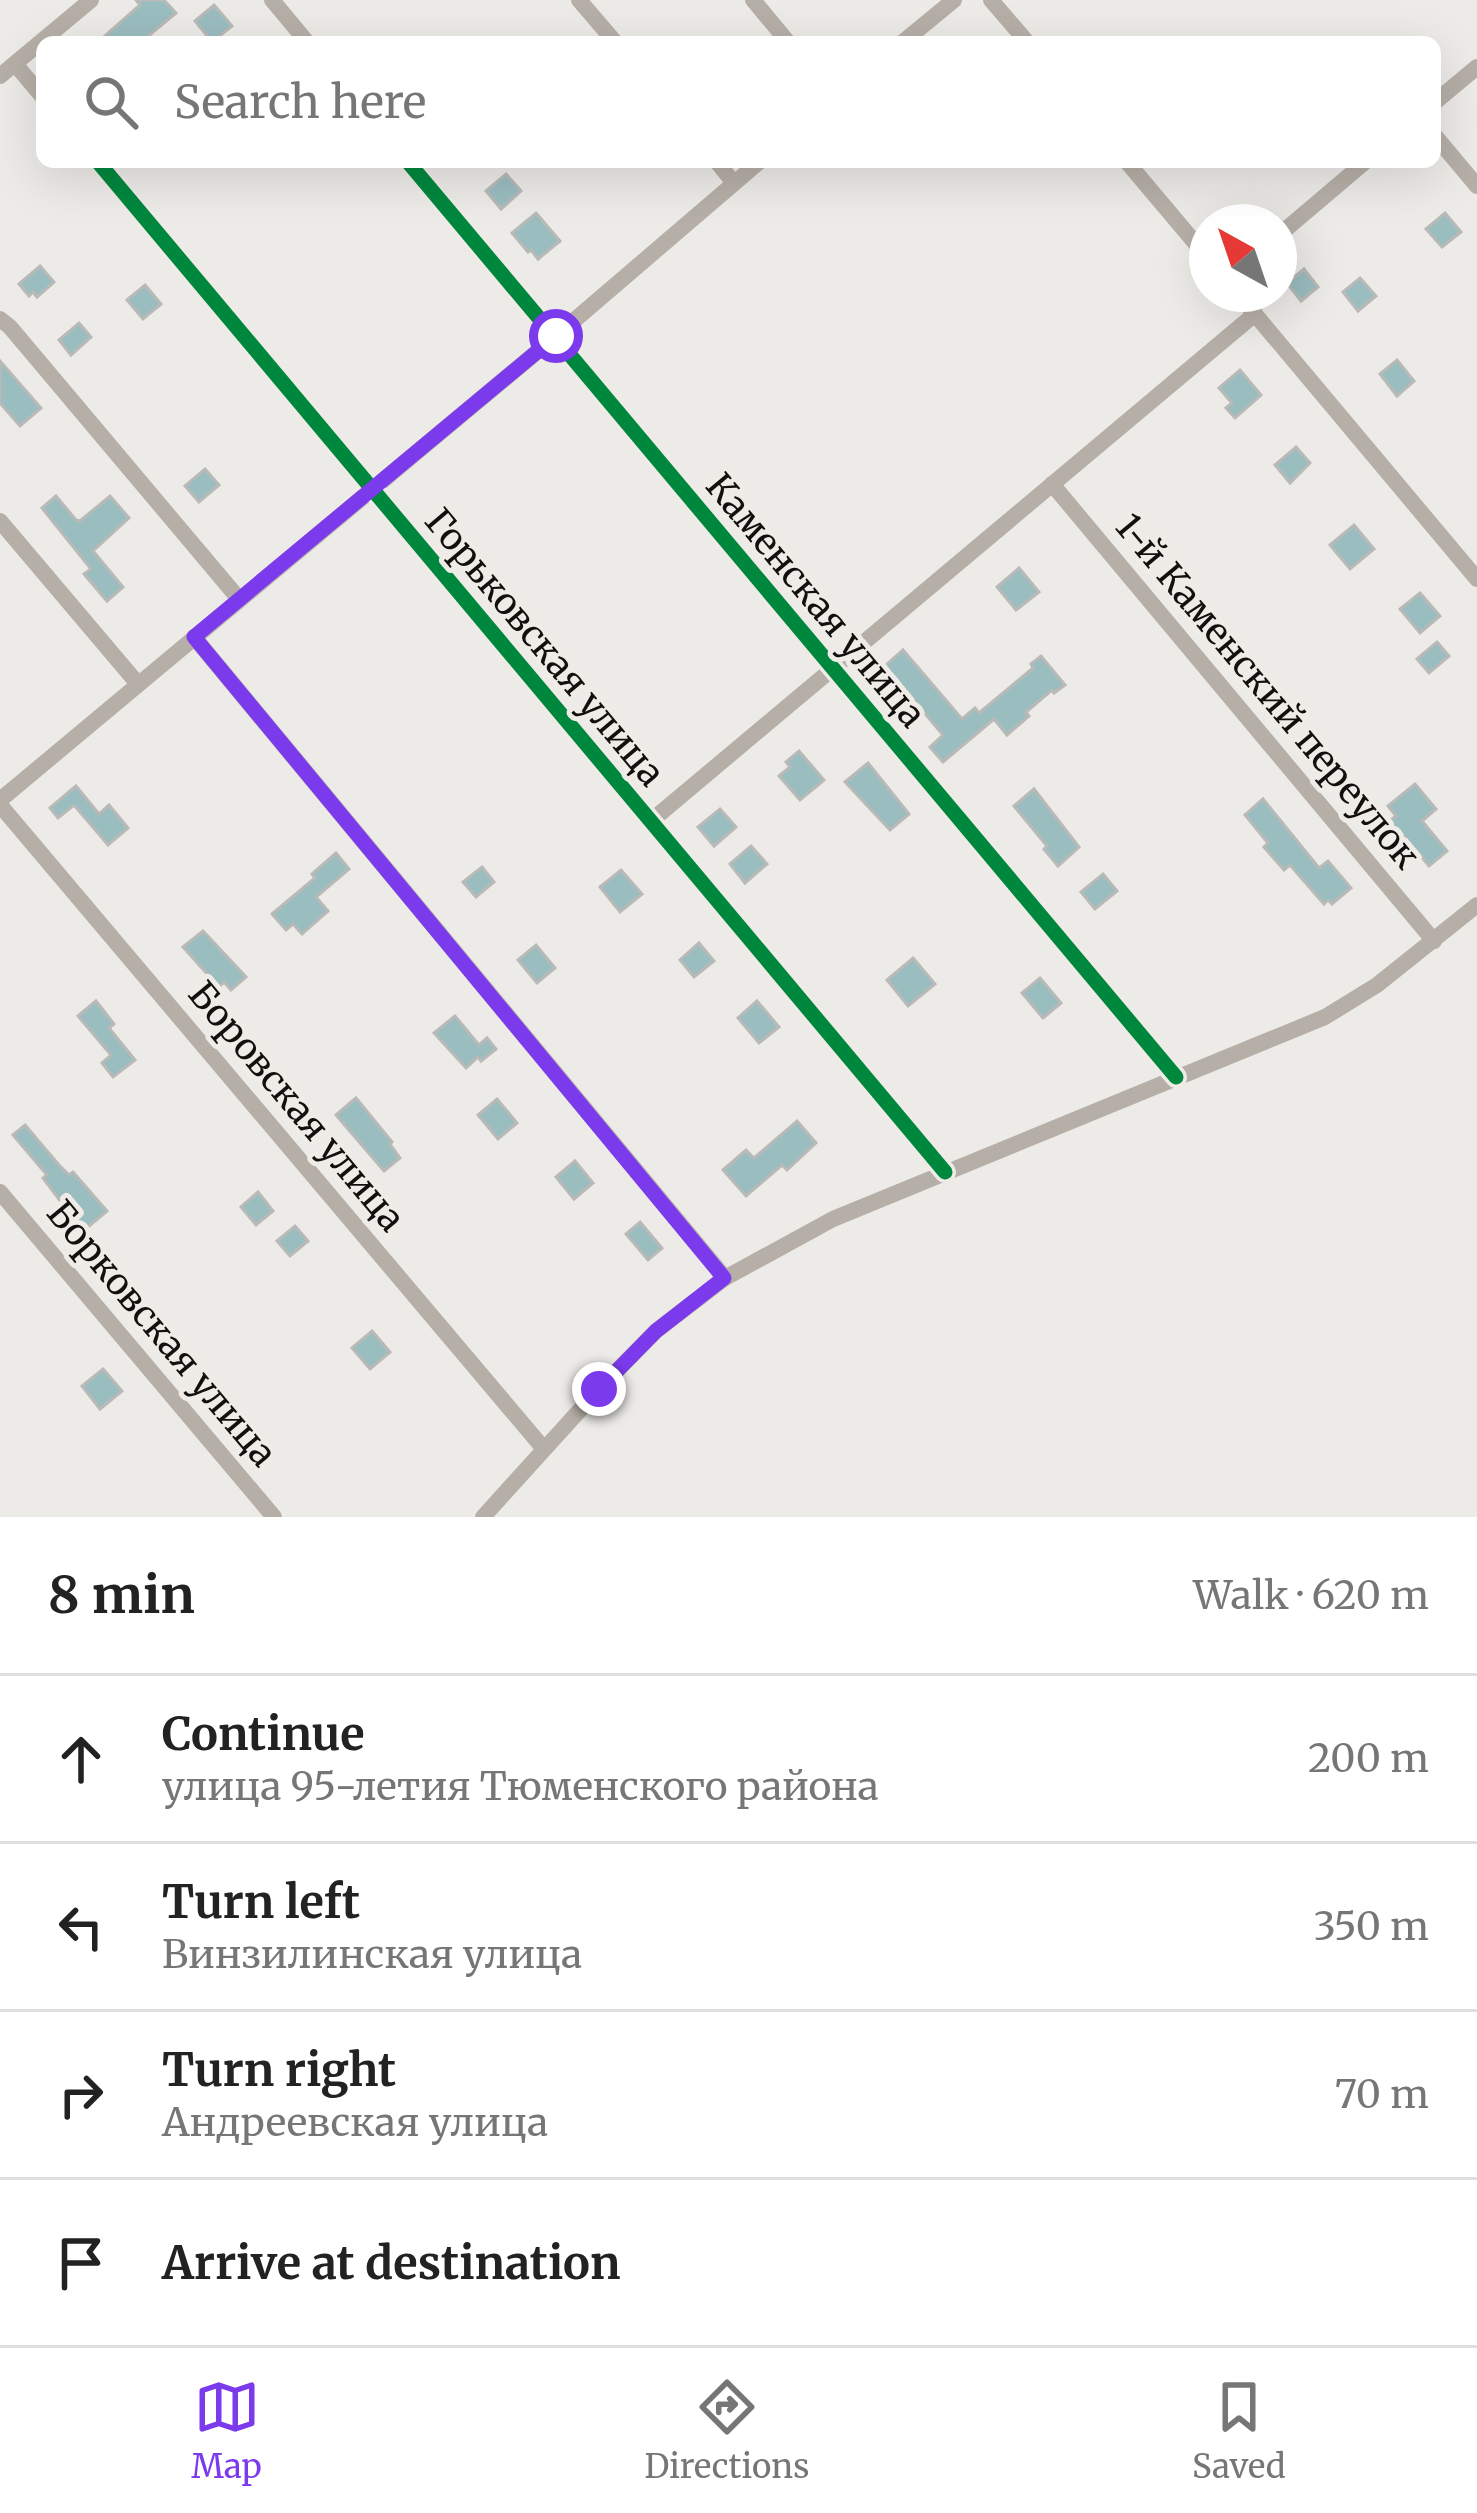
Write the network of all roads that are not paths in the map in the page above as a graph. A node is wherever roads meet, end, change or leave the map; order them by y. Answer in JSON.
{"nodes":[{"id":1,"x":91,"y":0,"type":"edge"},
{"id":2,"x":272,"y":0,"type":"edge"},
{"id":3,"x":579,"y":0,"type":"edge"},
{"id":4,"x":753,"y":0,"type":"edge"},
{"id":5,"x":953,"y":0,"type":"edge"},
{"id":6,"x":991,"y":0,"type":"edge"},
{"id":7,"x":48,"y":36,"type":"edge"},
{"id":8,"x":302,"y":36,"type":"edge"},
{"id":9,"x":610,"y":36,"type":"edge"},
{"id":10,"x":783,"y":36,"type":"edge"},
{"id":11,"x":910,"y":36,"type":"edge"},
{"id":12,"x":1022,"y":36,"type":"edge"},
{"id":13,"x":36,"y":46,"type":"edge"},
{"id":14,"x":15,"y":64,"type":"junction"},
{"id":15,"x":1477,"y":67,"type":"edge"},
{"id":16,"x":0,"y":76,"type":"edge"},
{"id":17,"x":36,"y":89,"type":"edge"},
{"id":18,"x":1441,"y":97,"type":"edge"},
{"id":19,"x":1441,"y":143,"type":"edge"},
{"id":20,"x":103,"y":168,"type":"edge"},
{"id":21,"x":414,"y":168,"type":"edge"},
{"id":22,"x":721,"y":168,"type":"edge"},
{"id":23,"x":752,"y":168,"type":"edge"},
{"id":24,"x":1132,"y":168,"type":"edge"},
{"id":25,"x":1358,"y":168,"type":"edge"},
{"id":26,"x":734,"y":183,"type":"junction"},
{"id":27,"x":1477,"y":186,"type":"edge"},
{"id":28,"x":1297,"y":220,"type":"edge"},
{"id":29,"x":1189,"y":236,"type":"edge"},
{"id":30,"x":1255,"y":314,"type":"joint"},
{"id":31,"x":0,"y":319,"type":"edge"},
{"id":32,"x":556,"y":336,"type":"junction"},
{"id":33,"x":1052,"y":484,"type":"junction"},
{"id":34,"x":372,"y":488,"type":"junction"},
{"id":35,"x":0,"y":520,"type":"edge"},
{"id":36,"x":1477,"y":579,"type":"edge"},
{"id":37,"x":239,"y":598,"type":"junction"},
{"id":38,"x":194,"y":637,"type":"junction"},
{"id":39,"x":833,"y":667,"type":"junction"},
{"id":40,"x":138,"y":684,"type":"junction"},
{"id":41,"x":0,"y":802,"type":"edge"},
{"id":42,"x":651,"y":820,"type":"junction"},
{"id":43,"x":1477,"y":904,"type":"edge"},
{"id":44,"x":1434,"y":940,"type":"junction"},
{"id":45,"x":1176,"y":1077,"type":"junction"},
{"id":46,"x":945,"y":1172,"type":"junction"},
{"id":47,"x":0,"y":1192,"type":"edge"},
{"id":48,"x":724,"y":1278,"type":"junction"},
{"id":49,"x":544,"y":1449,"type":"junction"},
{"id":50,"x":274,"y":1517,"type":"edge"},
{"id":51,"x":483,"y":1517,"type":"edge"}],
"edges":[{"from":1,"to":7,"type":"street"},
{"from":2,"to":8,"type":"street"},
{"from":3,"to":9,"type":"street"},
{"from":4,"to":10,"type":"street"},
{"from":5,"to":11,"type":"street"},
{"from":6,"to":12,"type":"street"},
{"from":13,"to":14,"type":"street"},
{"from":14,"to":16,"type":"street"},
{"from":14,"to":17,"type":"street"},
{"from":15,"to":18,"type":"street"},
{"from":19,"to":27,"type":"street"},
{"from":20,"to":34,"type":"street","name":"Горьковская улица"},
{"from":21,"to":32,"type":"street","name":"Каменская улица"},
{"from":22,"to":26,"type":"street"},
{"from":23,"to":26,"type":"street"},
{"from":24,"to":29,"type":"street"},
{"from":25,"to":28,"type":"street"},
{"from":26,"to":32,"type":"street"},
{"from":30,"to":33,"type":"street"},
{"from":30,"to":36,"type":"street"},
{"from":31,"to":37,"type":"street"},
{"from":32,"to":34,"type":"street"},
{"from":32,"to":39,"type":"street","name":"Каменская улица"},
{"from":33,"to":39,"type":"street"},
{"from":33,"to":44,"type":"street","name":"1-й Каменский переулок"},
{"from":34,"to":37,"type":"street"},
{"from":34,"to":42,"type":"street","name":"Горьковская улица"},
{"from":35,"to":40,"type":"street"},
{"from":37,"to":38,"type":"street"},
{"from":38,"to":40,"type":"street"},
{"from":38,"to":48,"type":"street"},
{"from":39,"to":42,"type":"street"},
{"from":39,"to":45,"type":"street","name":"Каменская улица"},
{"from":40,"to":41,"type":"street"},
{"from":41,"to":49,"type":"street","name":"Боровская улица"},
{"from":42,"to":46,"type":"street","name":"Горьковская улица"},
{"from":43,"to":44,"type":"street"},
{"from":44,"to":45,"type":"street"},
{"from":45,"to":46,"type":"street"},
{"from":46,"to":48,"type":"street"},
{"from":47,"to":50,"type":"street","name":"Борковская улица"},
{"from":48,"to":49,"type":"street"},
{"from":49,"to":51,"type":"street"}]}
